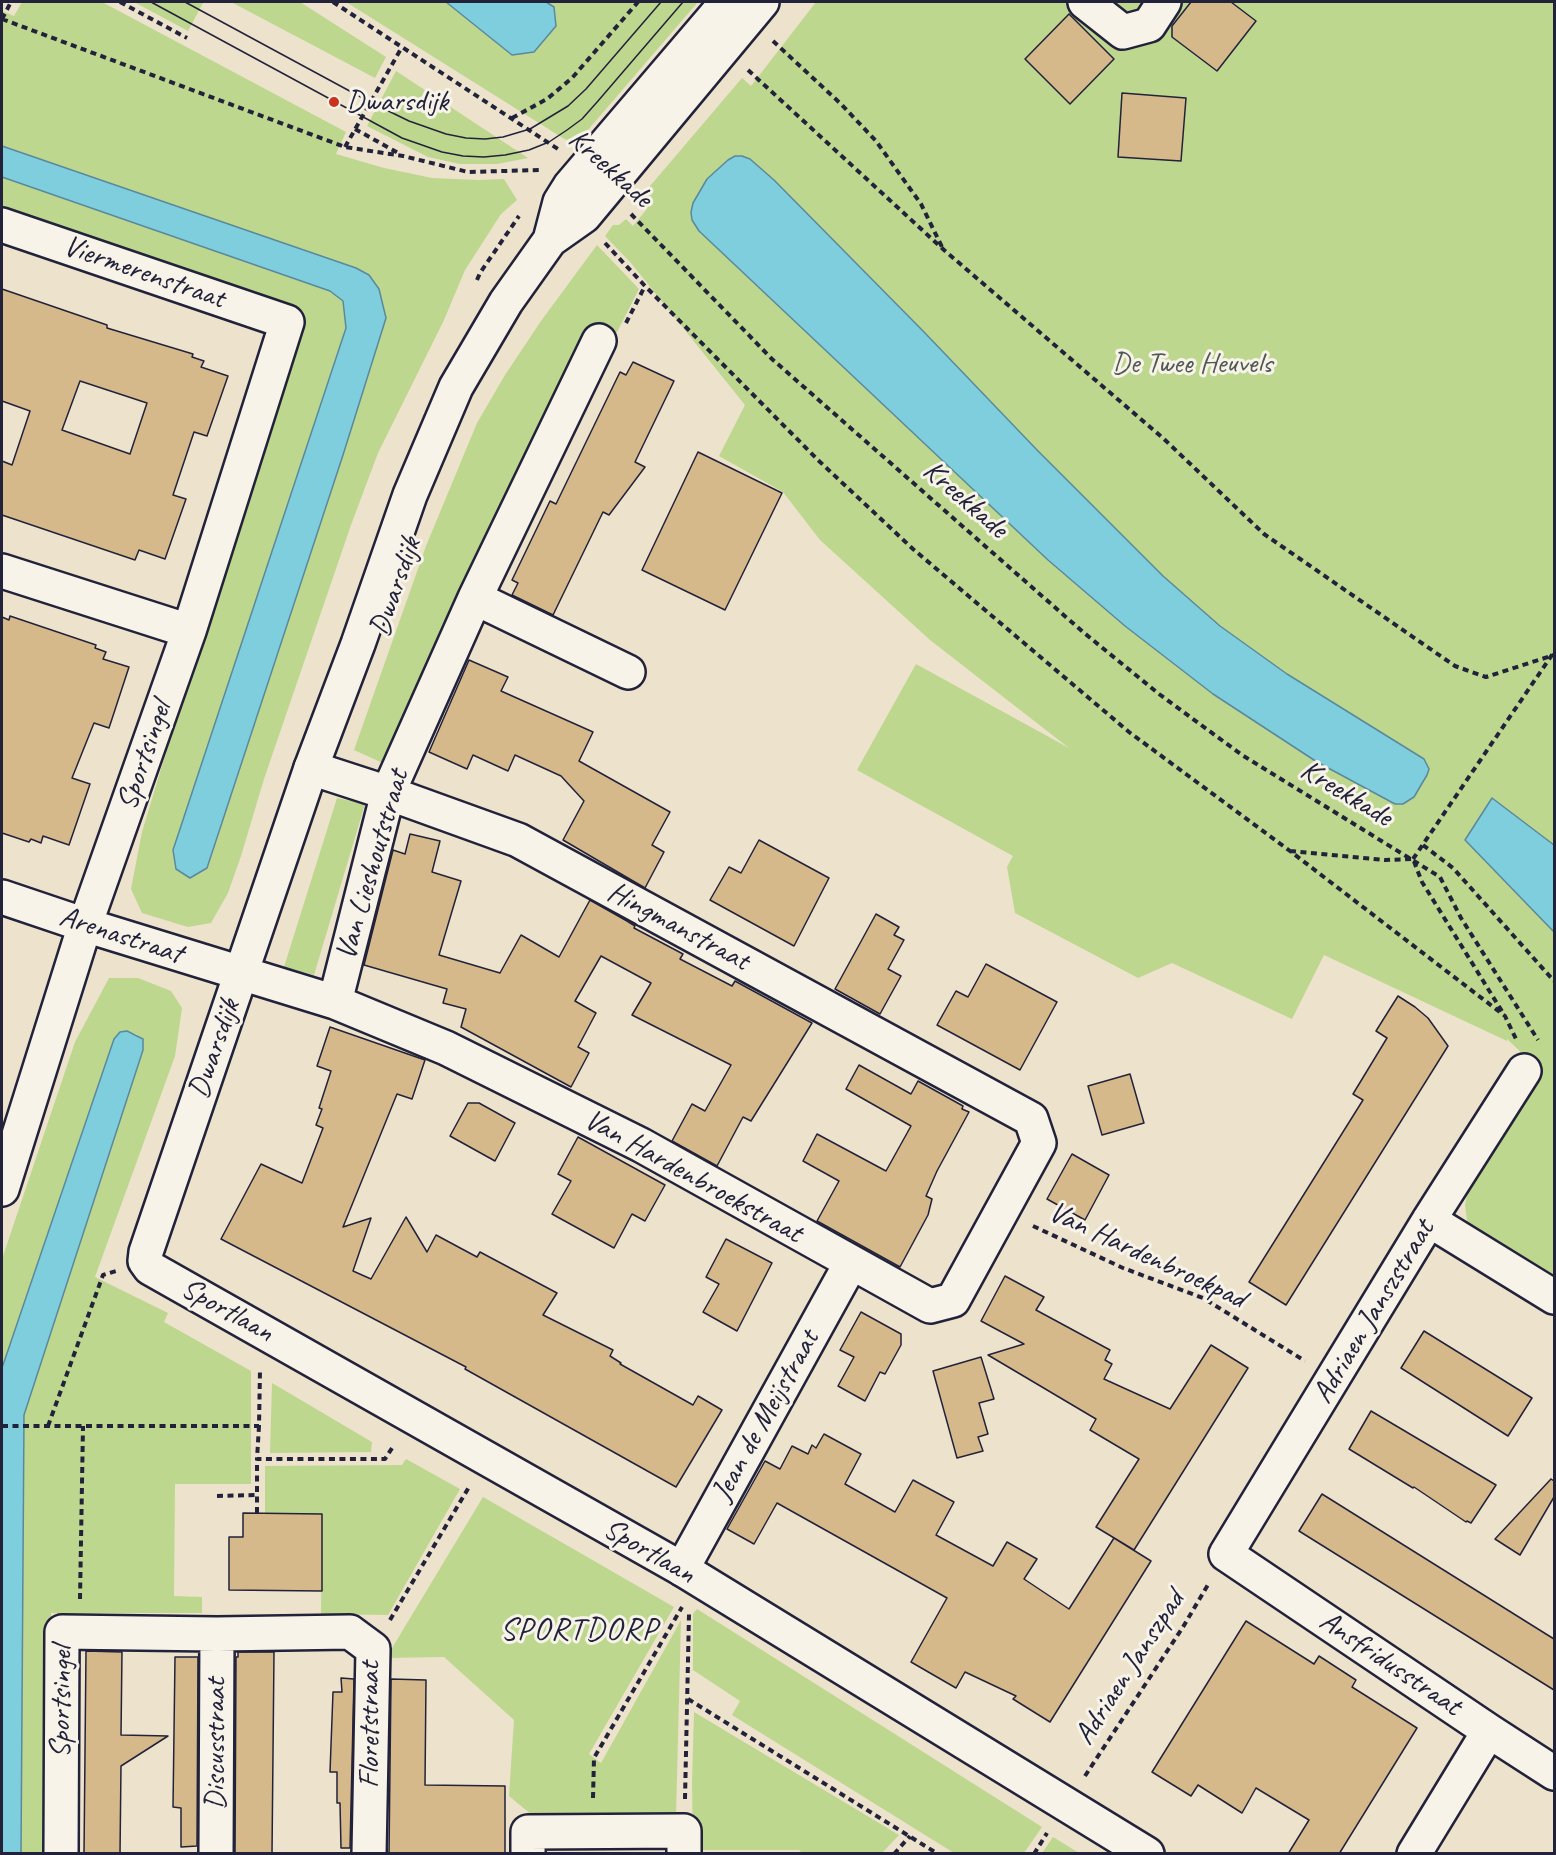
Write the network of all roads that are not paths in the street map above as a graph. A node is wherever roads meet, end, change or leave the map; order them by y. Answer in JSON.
{"nodes":[{"id":1,"x":1085,"y":2,"type":"edge"},
{"id":2,"x":1164,"y":2,"type":"edge"},
{"id":3,"x":746,"y":7,"type":"edge"},
{"id":4,"x":2,"y":225,"type":"edge"},
{"id":5,"x":287,"y":322,"type":"joint"},
{"id":6,"x":599,"y":341,"type":"dead end"},
{"id":7,"x":2,"y":571,"type":"edge"},
{"id":8,"x":475,"y":598,"type":"junction"},
{"id":9,"x":189,"y":631,"type":"junction"},
{"id":10,"x":628,"y":672,"type":"dead end"},
{"id":11,"x":311,"y":768,"type":"junction"},
{"id":12,"x":388,"y":793,"type":"junction"},
{"id":13,"x":2,"y":897,"type":"edge"},
{"id":14,"x":85,"y":925,"type":"junction"},
{"id":15,"x":241,"y":974,"type":"junction"},
{"id":16,"x":335,"y":1002,"type":"junction"},
{"id":17,"x":1532,"y":1059,"type":"road end"},
{"id":18,"x":1031,"y":1119,"type":"joint"},
{"id":19,"x":2,"y":1189,"type":"edge"},
{"id":20,"x":1429,"y":1220,"type":"junction"},
{"id":21,"x":146,"y":1261,"type":"joint"},
{"id":22,"x":850,"y":1263,"type":"junction"},
{"id":23,"x":1554,"y":1297,"type":"edge"},
{"id":24,"x":1226,"y":1554,"type":"joint"},
{"id":25,"x":687,"y":1579,"type":"junction"},
{"id":26,"x":217,"y":1634,"type":"junction"},
{"id":27,"x":1489,"y":1731,"type":"junction"},
{"id":28,"x":1554,"y":1773,"type":"edge"},
{"id":29,"x":684,"y":1842,"type":"edge"},
{"id":30,"x":61,"y":1854,"type":"edge"},
{"id":31,"x":216,"y":1854,"type":"edge"},
{"id":32,"x":369,"y":1854,"type":"edge"},
{"id":33,"x":528,"y":1854,"type":"edge"},
{"id":34,"x":1147,"y":1854,"type":"edge"},
{"id":35,"x":1414,"y":1854,"type":"edge"}],
"edges":[{"from":1,"to":2,"type":"street"},
{"from":3,"to":11,"type":"street","name":"Dwarsdijk"},
{"from":4,"to":5,"type":"street","name":"Viermerenstraat"},
{"from":5,"to":9,"type":"street","name":"Sportsingel"},
{"from":6,"to":8,"type":"street","name":"Van Lieshoutstraat"},
{"from":7,"to":9,"type":"street"},
{"from":8,"to":10,"type":"street"},
{"from":8,"to":12,"type":"street","name":"Van Lieshoutstraat"},
{"from":9,"to":14,"type":"street","name":"Sportsingel"},
{"from":11,"to":12,"type":"street","name":"Hingmanstraat"},
{"from":11,"to":15,"type":"street","name":"Dwarsdijk"},
{"from":12,"to":16,"type":"street","name":"Van Lieshoutstraat"},
{"from":12,"to":18,"type":"street","name":"Hingmanstraat"},
{"from":13,"to":14,"type":"street","name":"Arenastraat"},
{"from":14,"to":15,"type":"street","name":"Arenastraat"},
{"from":14,"to":19,"type":"street","name":"Sportsingel"},
{"from":15,"to":16,"type":"street","name":"Van Hardenbroekstraat"},
{"from":15,"to":21,"type":"street","name":"Dwarsdijk"},
{"from":16,"to":22,"type":"street","name":"Van Hardenbroekstraat"},
{"from":17,"to":20,"type":"street","name":"Adriaen Janszstraat"},
{"from":18,"to":22,"type":"street","name":"Van Hardenbroekstraat"},
{"from":20,"to":23,"type":"street"},
{"from":20,"to":24,"type":"street","name":"Adriaen Janszstraat"},
{"from":21,"to":25,"type":"street","name":"Sportlaan"},
{"from":22,"to":25,"type":"street","name":"Jean de Meijstraat"},
{"from":24,"to":27,"type":"street","name":"Ansfridusstraat"},
{"from":25,"to":34,"type":"street","name":"Sportlaan"},
{"from":26,"to":30,"type":"street","name":"Sportsingel"},
{"from":26,"to":31,"type":"street","name":"Discusstraat"},
{"from":26,"to":32,"type":"street","name":"Floretstraat"},
{"from":27,"to":28,"type":"street","name":"Ansfridusstraat"},
{"from":27,"to":35,"type":"street"},
{"from":29,"to":33,"type":"street"}]}
